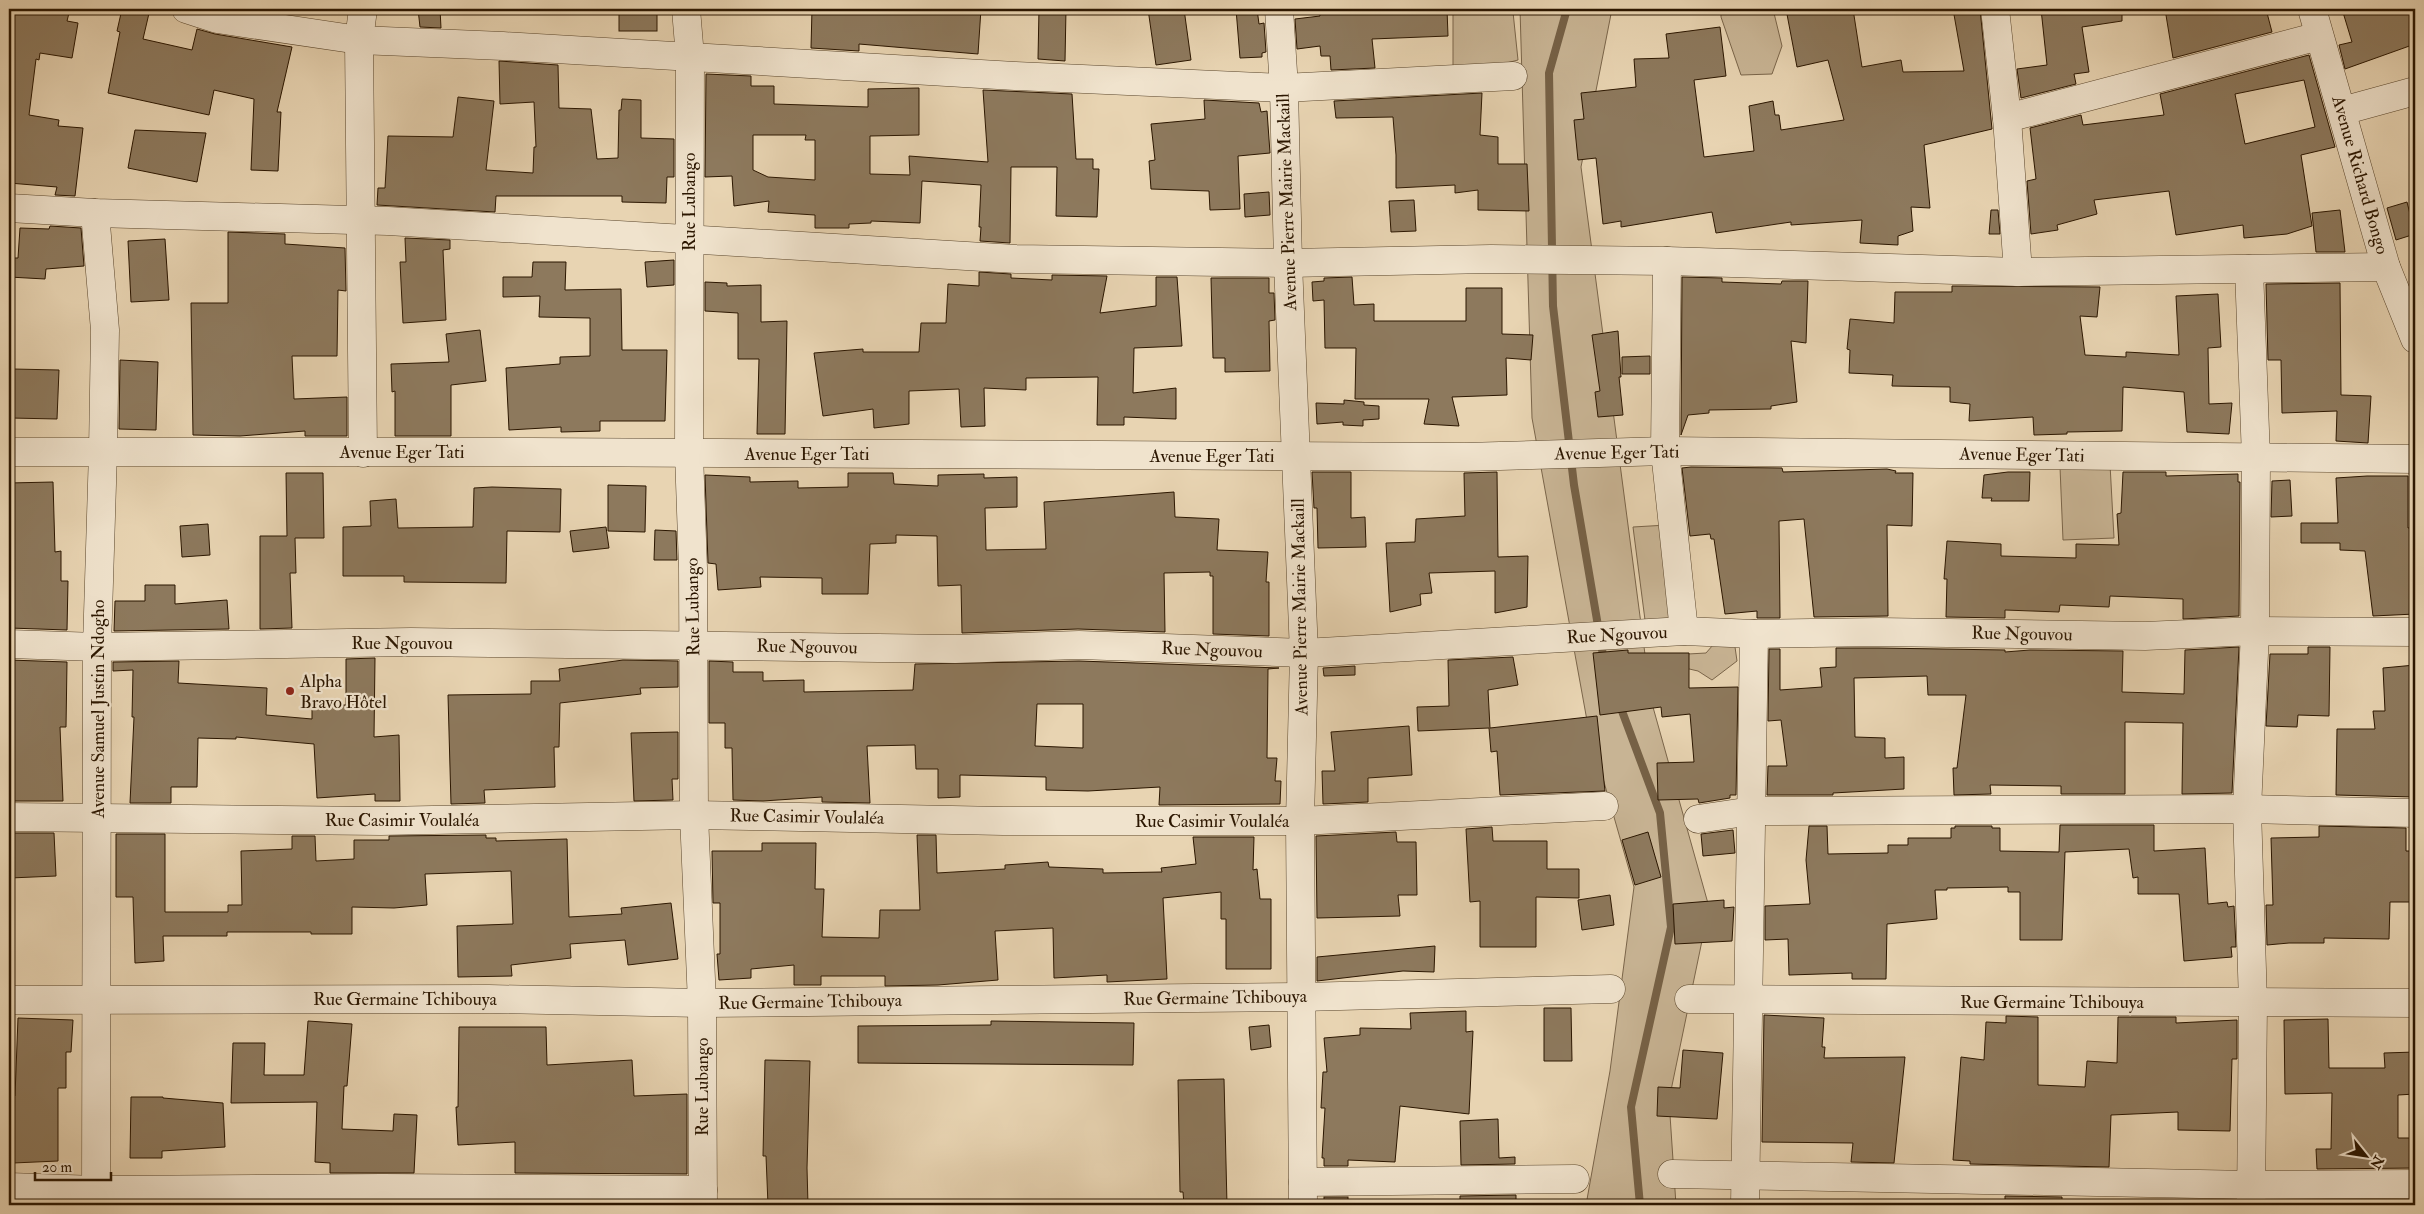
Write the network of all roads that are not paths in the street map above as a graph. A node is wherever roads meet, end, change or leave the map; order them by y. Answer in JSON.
{"nodes":[{"id":1,"x":186,"y":9,"type":"edge"},
{"id":2,"x":363,"y":9,"type":"edge"},
{"id":3,"x":686,"y":9,"type":"edge"},
{"id":4,"x":1279,"y":9,"type":"edge"},
{"id":5,"x":1995,"y":9,"type":"edge"},
{"id":6,"x":2312,"y":9,"type":"edge"},
{"id":7,"x":2320,"y":36,"type":"junction"},
{"id":8,"x":359,"y":40,"type":"junction"},
{"id":9,"x":690,"y":57,"type":"junction"},
{"id":10,"x":1513,"y":76,"type":"dead end"},
{"id":11,"x":1284,"y":88,"type":"junction"},
{"id":12,"x":2415,"y":91,"type":"edge"},
{"id":13,"x":2342,"y":111,"type":"junction"},
{"id":14,"x":2007,"y":118,"type":"junction"},
{"id":15,"x":9,"y":208,"type":"edge"},
{"id":16,"x":94,"y":213,"type":"junction"},
{"id":17,"x":361,"y":220,"type":"junction"},
{"id":18,"x":688,"y":238,"type":"junction"},
{"id":19,"x":1666,"y":261,"type":"junction"},
{"id":20,"x":1288,"y":263,"type":"junction"},
{"id":21,"x":2386,"y":267,"type":"junction"},
{"id":22,"x":2249,"y":269,"type":"junction"},
{"id":23,"x":2018,"y":272,"type":"junction"},
{"id":24,"x":2415,"y":339,"type":"edge"},
{"id":25,"x":103,"y":451,"type":"junction"},
{"id":26,"x":1664,"y":451,"type":"junction"},
{"id":27,"x":9,"y":452,"type":"edge"},
{"id":28,"x":363,"y":453,"type":"junction"},
{"id":29,"x":689,"y":453,"type":"junction"},
{"id":30,"x":1297,"y":456,"type":"junction"},
{"id":31,"x":2256,"y":458,"type":"junction"},
{"id":32,"x":2415,"y":459,"type":"edge"},
{"id":33,"x":1684,"y":631,"type":"junction"},
{"id":34,"x":2255,"y":631,"type":"junction"},
{"id":35,"x":2415,"y":632,"type":"edge"},
{"id":36,"x":1754,"y":634,"type":"junction"},
{"id":37,"x":9,"y":644,"type":"edge"},
{"id":38,"x":694,"y":645,"type":"junction"},
{"id":39,"x":96,"y":647,"type":"junction"},
{"id":40,"x":1304,"y":653,"type":"junction"},
{"id":41,"x":1604,"y":806,"type":"dead end"},
{"id":42,"x":2247,"y":809,"type":"junction"},
{"id":43,"x":1752,"y":811,"type":"junction"},
{"id":44,"x":2415,"y":813,"type":"edge"},
{"id":45,"x":694,"y":815,"type":"junction"},
{"id":46,"x":9,"y":817,"type":"edge"},
{"id":47,"x":97,"y":819,"type":"junction"},
{"id":48,"x":1698,"y":819,"type":"dead end"},
{"id":49,"x":1300,"y":821,"type":"junction"},
{"id":50,"x":1611,"y":989,"type":"dead end"},
{"id":51,"x":1301,"y":997,"type":"junction"},
{"id":52,"x":97,"y":999,"type":"junction"},
{"id":53,"x":1689,"y":999,"type":"dead end"},
{"id":54,"x":9,"y":1000,"type":"edge"},
{"id":55,"x":1748,"y":1001,"type":"junction"},
{"id":56,"x":702,"y":1002,"type":"junction"},
{"id":57,"x":2253,"y":1003,"type":"junction"},
{"id":58,"x":2415,"y":1003,"type":"edge"},
{"id":59,"x":1672,"y":1174,"type":"dead end"},
{"id":60,"x":1746,"y":1176,"type":"junction"},
{"id":61,"x":1575,"y":1179,"type":"dead end"},
{"id":62,"x":2415,"y":1184,"type":"edge"},
{"id":63,"x":9,"y":1187,"type":"edge"},
{"id":64,"x":1303,"y":1194,"type":"edge"},
{"id":65,"x":2251,"y":1195,"type":"edge"},
{"id":66,"x":96,"y":1198,"type":"edge"},
{"id":67,"x":703,"y":1198,"type":"edge"},
{"id":68,"x":1745,"y":1205,"type":"edge"}],
"edges":[{"from":1,"to":8,"type":"street"},
{"from":2,"to":8,"type":"street"},
{"from":3,"to":9,"type":"street","name":"Rue Lubango"},
{"from":4,"to":11,"type":"street","name":"Avenue Pierre Mairie Mackaill"},
{"from":5,"to":14,"type":"street"},
{"from":6,"to":7,"type":"street","name":"Avenue Richard Bongo"},
{"from":7,"to":13,"type":"street","name":"Avenue Richard Bongo"},
{"from":7,"to":14,"type":"street"},
{"from":8,"to":9,"type":"street"},
{"from":8,"to":17,"type":"street"},
{"from":9,"to":11,"type":"street"},
{"from":9,"to":18,"type":"street","name":"Rue Lubango"},
{"from":10,"to":11,"type":"street"},
{"from":11,"to":20,"type":"street","name":"Avenue Pierre Mairie Mackaill"},
{"from":12,"to":13,"type":"street"},
{"from":13,"to":21,"type":"street","name":"Avenue Richard Bongo"},
{"from":14,"to":23,"type":"street"},
{"from":15,"to":16,"type":"street"},
{"from":16,"to":17,"type":"street"},
{"from":16,"to":25,"type":"street","name":"Avenue Samuel Justin Ndogho"},
{"from":17,"to":18,"type":"street"},
{"from":17,"to":28,"type":"street"},
{"from":18,"to":20,"type":"street"},
{"from":18,"to":29,"type":"street","name":"Rue Lubango"},
{"from":19,"to":20,"type":"street"},
{"from":19,"to":23,"type":"street"},
{"from":19,"to":26,"type":"street"},
{"from":20,"to":30,"type":"street","name":"Avenue Pierre Mairie Mackaill"},
{"from":21,"to":22,"type":"street"},
{"from":21,"to":24,"type":"street","name":"Avenue Richard Bongo"},
{"from":22,"to":23,"type":"street"},
{"from":22,"to":31,"type":"street"},
{"from":25,"to":27,"type":"street","name":"Avenue Eger Tati"},
{"from":25,"to":28,"type":"street","name":"Avenue Eger Tati"},
{"from":25,"to":39,"type":"street","name":"Avenue Samuel Justin Ndogho"},
{"from":26,"to":30,"type":"street","name":"Avenue Eger Tati"},
{"from":26,"to":31,"type":"street","name":"Avenue Eger Tati"},
{"from":26,"to":33,"type":"street"},
{"from":28,"to":29,"type":"street","name":"Avenue Eger Tati"},
{"from":29,"to":30,"type":"street","name":"Avenue Eger Tati"},
{"from":29,"to":38,"type":"street","name":"Rue Lubango"},
{"from":30,"to":40,"type":"street","name":"Avenue Pierre Mairie Mackaill"},
{"from":31,"to":32,"type":"street","name":"Avenue Eger Tati"},
{"from":31,"to":34,"type":"street"},
{"from":33,"to":36,"type":"street","name":"Rue Ngouvou"},
{"from":33,"to":40,"type":"street","name":"Rue Ngouvou"},
{"from":34,"to":35,"type":"street","name":"Rue Ngouvou"},
{"from":34,"to":36,"type":"street","name":"Rue Ngouvou"},
{"from":34,"to":42,"type":"street"},
{"from":36,"to":43,"type":"street"},
{"from":37,"to":39,"type":"street","name":"Rue Ngouvou"},
{"from":38,"to":39,"type":"street","name":"Rue Ngouvou"},
{"from":38,"to":40,"type":"street","name":"Rue Ngouvou"},
{"from":38,"to":45,"type":"street","name":"Rue Lubango"},
{"from":39,"to":47,"type":"street","name":"Avenue Samuel Justin Ndogho"},
{"from":40,"to":49,"type":"street","name":"Avenue Pierre Mairie Mackaill"},
{"from":41,"to":49,"type":"street","name":"Rue Casimir Voulaléa"},
{"from":42,"to":43,"type":"street"},
{"from":42,"to":44,"type":"street"},
{"from":42,"to":57,"type":"street"},
{"from":43,"to":48,"type":"street"},
{"from":43,"to":55,"type":"street"},
{"from":45,"to":47,"type":"street","name":"Rue Casimir Voulaléa"},
{"from":45,"to":49,"type":"street","name":"Rue Casimir Voulaléa"},
{"from":45,"to":56,"type":"street","name":"Rue Lubango"},
{"from":46,"to":47,"type":"street","name":"Rue Casimir Voulaléa"},
{"from":47,"to":52,"type":"street","name":"Avenue Samuel Justin Ndogho"},
{"from":49,"to":51,"type":"street","name":"Avenue Pierre Mairie Mackaill"},
{"from":50,"to":51,"type":"street","name":"Rue Germaine Tchibouya"},
{"from":51,"to":56,"type":"street","name":"Rue Germaine Tchibouya"},
{"from":51,"to":64,"type":"street","name":"Avenue Pierre Mairie Mackaill"},
{"from":52,"to":54,"type":"street","name":"Rue Germaine Tchibouya"},
{"from":52,"to":56,"type":"street","name":"Rue Germaine Tchibouya"},
{"from":52,"to":66,"type":"street","name":"Avenue Samuel Justin Ndogho"},
{"from":53,"to":55,"type":"street","name":"Rue Germaine Tchibouya"},
{"from":55,"to":57,"type":"street","name":"Rue Germaine Tchibouya"},
{"from":55,"to":60,"type":"street"},
{"from":56,"to":67,"type":"street","name":"Rue Lubango"},
{"from":57,"to":58,"type":"street","name":"Rue Germaine Tchibouya"},
{"from":57,"to":65,"type":"street"},
{"from":59,"to":60,"type":"street"},
{"from":60,"to":65,"type":"street"},
{"from":60,"to":68,"type":"street"},
{"from":61,"to":64,"type":"street"},
{"from":62,"to":65,"type":"street"},
{"from":63,"to":66,"type":"street"},
{"from":66,"to":67,"type":"street"}]}
